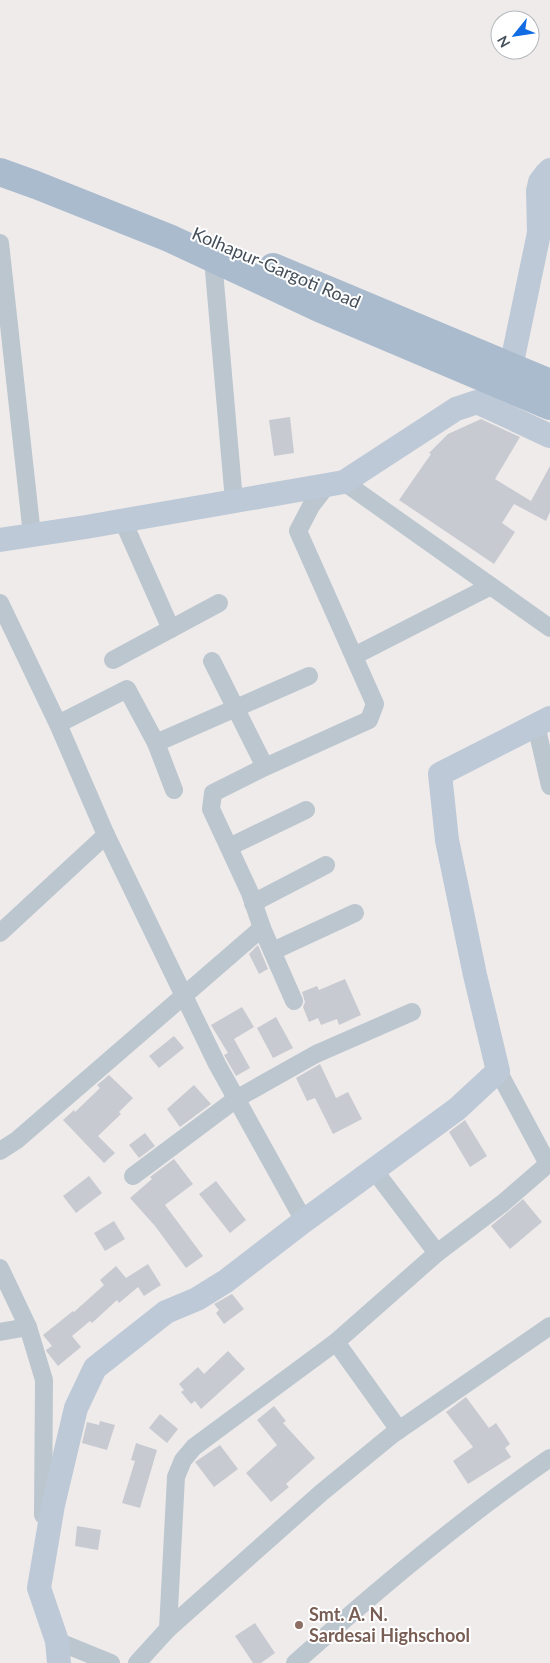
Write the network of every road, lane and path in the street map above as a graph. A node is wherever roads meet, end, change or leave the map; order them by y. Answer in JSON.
{"nodes":[{"id":1,"x":0,"y":160,"type":"edge"},
{"id":2,"x":550,"y":170,"type":"edge"},
{"id":3,"x":0,"y":172,"type":"edge"},
{"id":4,"x":544,"y":235,"type":"edge"},
{"id":5,"x":0,"y":242,"type":"edge"},
{"id":6,"x":213,"y":259,"type":"junction"},
{"id":7,"x":504,"y":375,"type":"junction"},
{"id":8,"x":550,"y":383,"type":"edge"},
{"id":9,"x":477,"y":402,"type":"junction"},
{"id":10,"x":550,"y":406,"type":"edge"},
{"id":11,"x":550,"y":436,"type":"edge"},
{"id":12,"x":336,"y":483,"type":"junction"},
{"id":13,"x":234,"y":501,"type":"junction"},
{"id":14,"x":123,"y":521,"type":"junction"},
{"id":15,"x":32,"y":536,"type":"junction"},
{"id":16,"x":0,"y":540,"type":"edge"},
{"id":17,"x":491,"y":586,"type":"junction"},
{"id":18,"x":0,"y":603,"type":"edge"},
{"id":19,"x":219,"y":604,"type":"dead end"},
{"id":20,"x":550,"y":628,"type":"edge"},
{"id":21,"x":171,"y":629,"type":"junction"},
{"id":22,"x":354,"y":656,"type":"junction"},
{"id":23,"x":114,"y":660,"type":"dead end"},
{"id":24,"x":212,"y":660,"type":"dead end"},
{"id":25,"x":309,"y":676,"type":"dead end"},
{"id":26,"x":236,"y":708,"type":"junction"},
{"id":27,"x":543,"y":722,"type":"edge"},
{"id":28,"x":58,"y":724,"type":"junction"},
{"id":29,"x":156,"y":743,"type":"junction"},
{"id":30,"x":265,"y":767,"type":"junction"},
{"id":31,"x":550,"y":786,"type":"edge"},
{"id":32,"x":174,"y":790,"type":"dead end"},
{"id":33,"x":306,"y":810,"type":"dead end"},
{"id":34,"x":106,"y":835,"type":"junction"},
{"id":35,"x":229,"y":847,"type":"junction"},
{"id":36,"x":326,"y":865,"type":"dead end"},
{"id":37,"x":253,"y":903,"type":"junction"},
{"id":38,"x":355,"y":913,"type":"dead end"},
{"id":39,"x":262,"y":928,"type":"junction"},
{"id":40,"x":0,"y":933,"type":"edge"},
{"id":41,"x":273,"y":951,"type":"junction"},
{"id":42,"x":183,"y":996,"type":"junction"},
{"id":43,"x":294,"y":1002,"type":"dead end"},
{"id":44,"x":412,"y":1012,"type":"dead end"},
{"id":45,"x":498,"y":1071,"type":"junction"},
{"id":46,"x":236,"y":1099,"type":"junction"},
{"id":47,"x":0,"y":1152,"type":"edge"},
{"id":48,"x":549,"y":1166,"type":"edge"},
{"id":49,"x":374,"y":1170,"type":"junction"},
{"id":50,"x":133,"y":1176,"type":"dead end"},
{"id":51,"x":304,"y":1221,"type":"junction"},
{"id":52,"x":437,"y":1253,"type":"junction"},
{"id":53,"x":0,"y":1268,"type":"edge"},
{"id":54,"x":550,"y":1326,"type":"edge"},
{"id":55,"x":28,"y":1327,"type":"junction"},
{"id":56,"x":0,"y":1332,"type":"edge"},
{"id":57,"x":336,"y":1342,"type":"junction"},
{"id":58,"x":399,"y":1430,"type":"junction"},
{"id":59,"x":550,"y":1458,"type":"edge"},
{"id":60,"x":39,"y":1588,"type":"junction"},
{"id":61,"x":168,"y":1629,"type":"junction"},
{"id":62,"x":58,"y":1652,"type":"edge"},
{"id":63,"x":111,"y":1663,"type":"edge"},
{"id":64,"x":136,"y":1663,"type":"edge"},
{"id":65,"x":295,"y":1663,"type":"edge"}],
"edges":[{"from":1,"to":7,"type":"main road","name":"Kolhapur-Gargoti Road"},
{"from":2,"to":4,"type":"street"},
{"from":3,"to":6,"type":"main road"},
{"from":4,"to":7,"type":"street"},
{"from":5,"to":15,"type":"street"},
{"from":6,"to":7,"type":"main road"},
{"from":6,"to":13,"type":"street"},
{"from":7,"to":8,"type":"main road","name":"Kolhapur-Gargoti Road"},
{"from":7,"to":9,"type":"street"},
{"from":7,"to":10,"type":"main road"},
{"from":9,"to":11,"type":"street"},
{"from":9,"to":12,"type":"street"},
{"from":12,"to":13,"type":"street"},
{"from":12,"to":17,"type":"street"},
{"from":12,"to":22,"type":"street"},
{"from":13,"to":14,"type":"street"},
{"from":14,"to":15,"type":"street"},
{"from":14,"to":21,"type":"street"},
{"from":15,"to":16,"type":"street"},
{"from":17,"to":20,"type":"street"},
{"from":17,"to":22,"type":"street"},
{"from":18,"to":28,"type":"street"},
{"from":19,"to":21,"type":"street"},
{"from":21,"to":23,"type":"street"},
{"from":22,"to":30,"type":"street"},
{"from":24,"to":26,"type":"street"},
{"from":25,"to":26,"type":"street"},
{"from":26,"to":29,"type":"street"},
{"from":26,"to":30,"type":"street"},
{"from":27,"to":31,"type":"street"},
{"from":27,"to":45,"type":"street"},
{"from":28,"to":29,"type":"street"},
{"from":28,"to":34,"type":"street"},
{"from":29,"to":32,"type":"street"},
{"from":30,"to":35,"type":"street"},
{"from":33,"to":35,"type":"street"},
{"from":34,"to":40,"type":"street"},
{"from":34,"to":42,"type":"street"},
{"from":35,"to":37,"type":"street"},
{"from":36,"to":37,"type":"street"},
{"from":37,"to":39,"type":"street"},
{"from":38,"to":41,"type":"street"},
{"from":39,"to":41,"type":"street"},
{"from":39,"to":42,"type":"street"},
{"from":41,"to":43,"type":"street"},
{"from":42,"to":46,"type":"street"},
{"from":42,"to":47,"type":"street"},
{"from":44,"to":46,"type":"street"},
{"from":45,"to":48,"type":"street"},
{"from":45,"to":49,"type":"street"},
{"from":46,"to":50,"type":"street"},
{"from":46,"to":51,"type":"street"},
{"from":48,"to":52,"type":"street"},
{"from":49,"to":51,"type":"street"},
{"from":49,"to":52,"type":"street"},
{"from":51,"to":60,"type":"street"},
{"from":52,"to":57,"type":"street"},
{"from":53,"to":55,"type":"street"},
{"from":54,"to":58,"type":"street"},
{"from":55,"to":56,"type":"street"},
{"from":55,"to":60,"type":"street"},
{"from":57,"to":58,"type":"street"},
{"from":57,"to":61,"type":"street"},
{"from":58,"to":61,"type":"street"},
{"from":59,"to":65,"type":"street"},
{"from":60,"to":62,"type":"street"},
{"from":61,"to":64,"type":"street"},
{"from":62,"to":63,"type":"street"}]}
